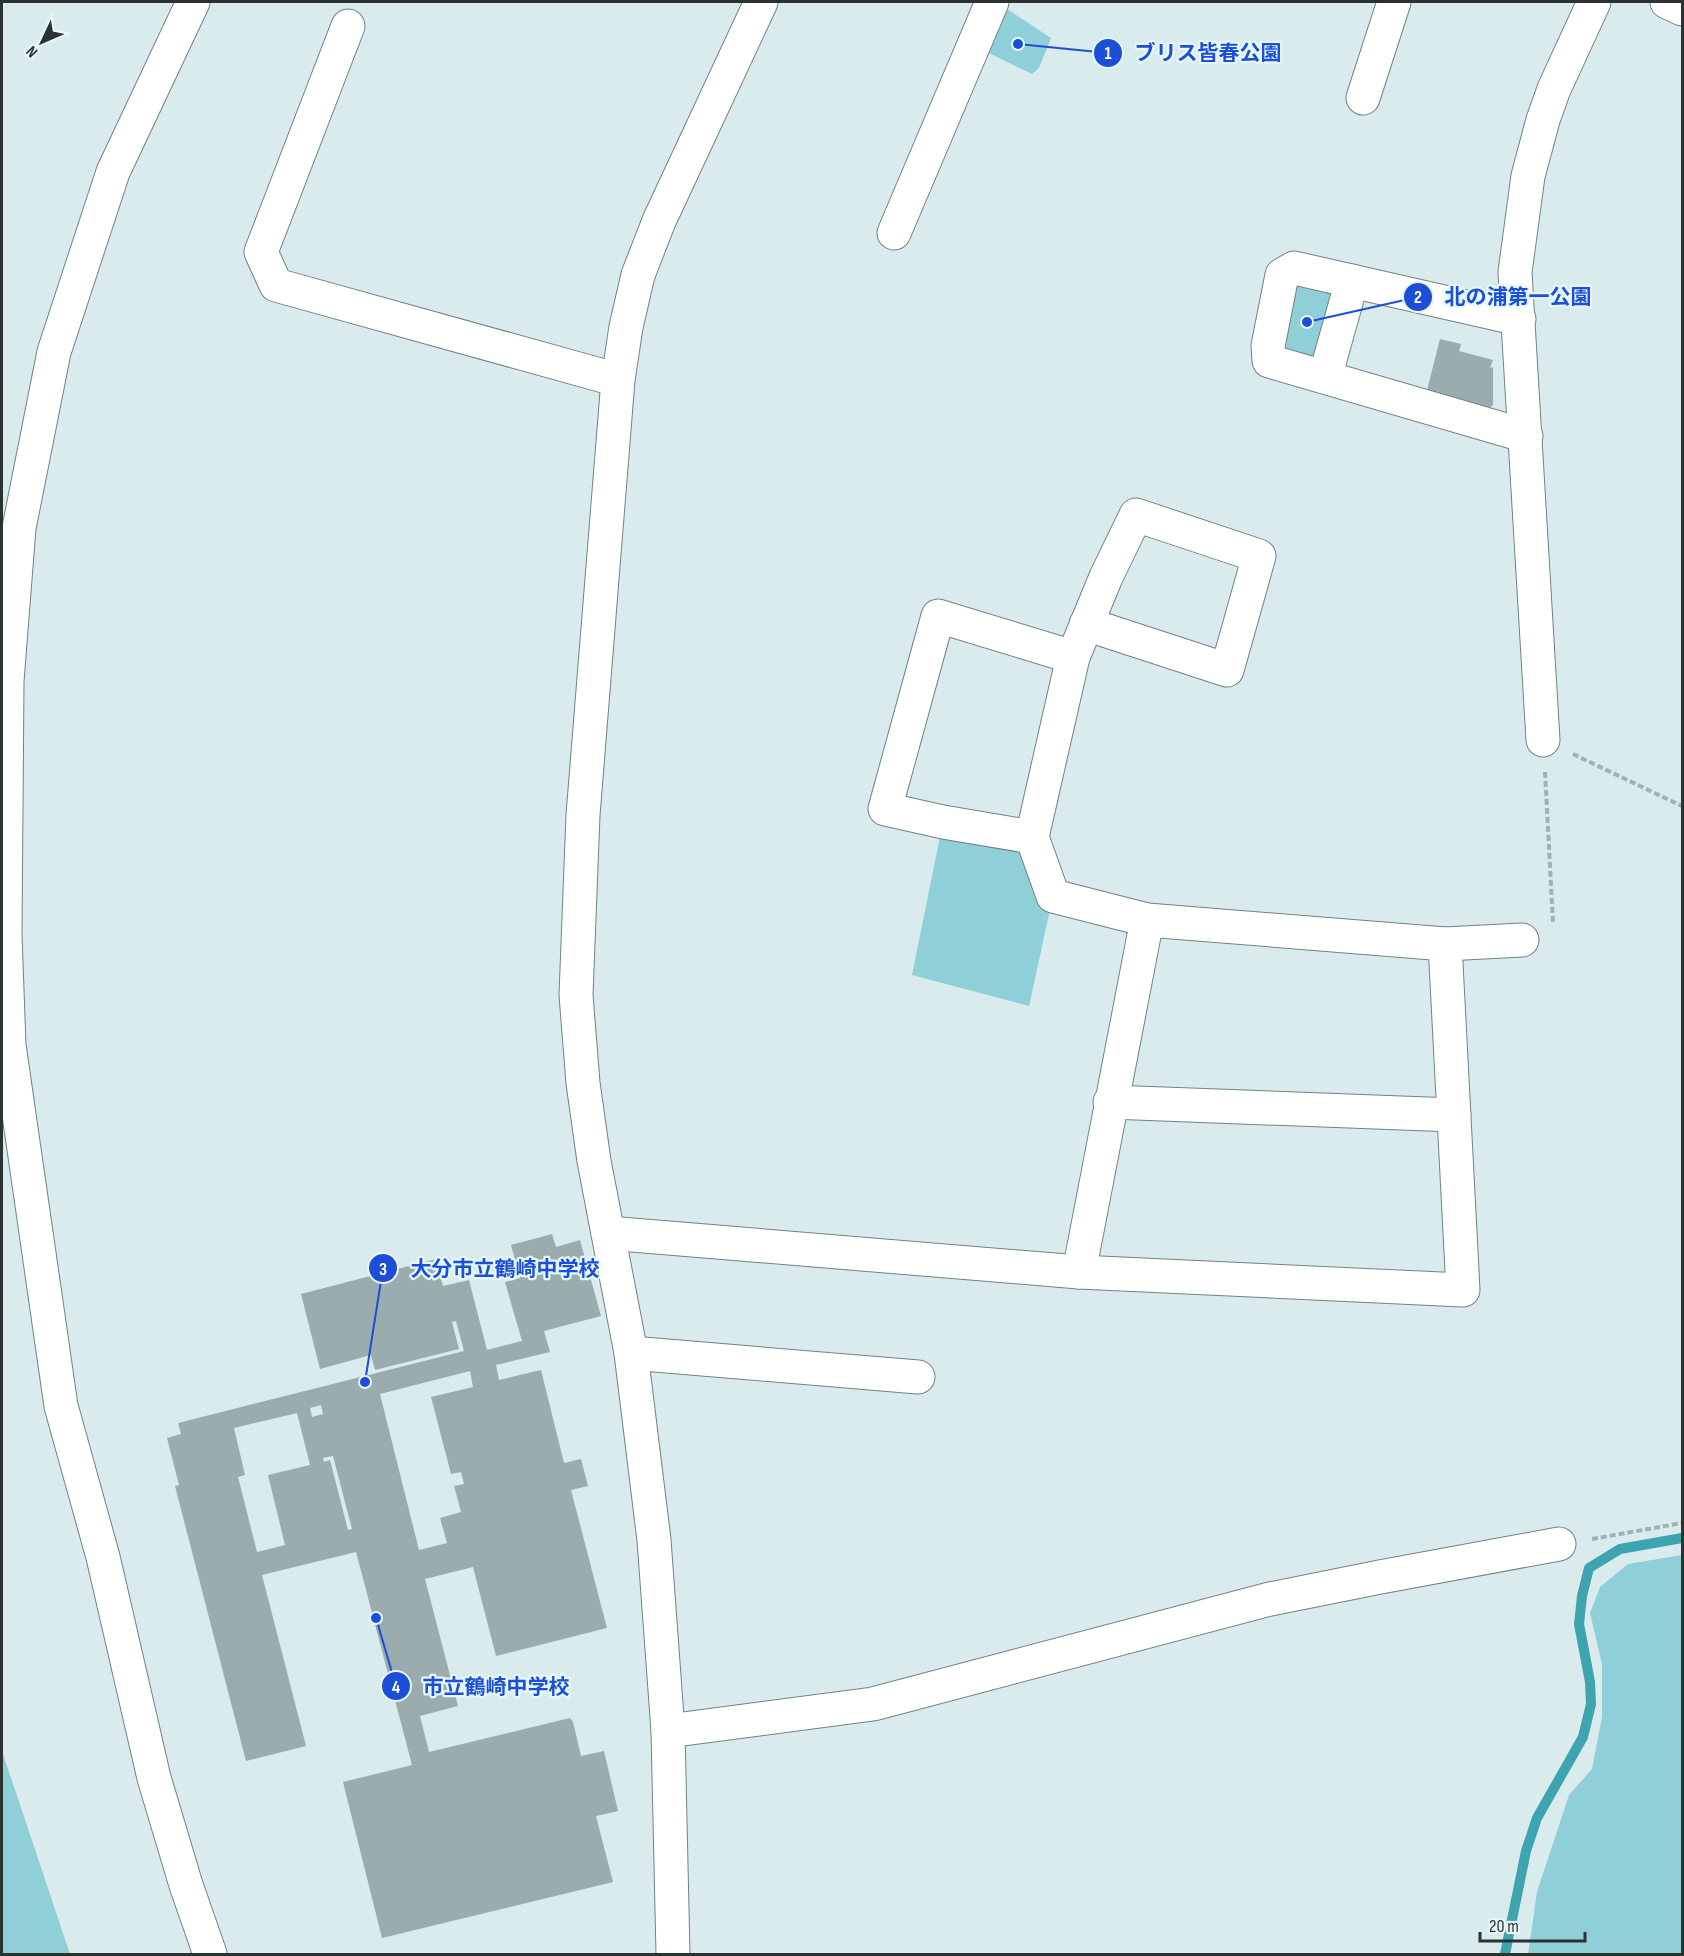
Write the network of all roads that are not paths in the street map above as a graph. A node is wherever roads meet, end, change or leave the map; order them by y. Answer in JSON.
{"nodes":[{"id":1,"x":193,"y":2,"type":"edge"},
{"id":2,"x":761,"y":2,"type":"edge"},
{"id":3,"x":992,"y":2,"type":"edge"},
{"id":4,"x":1394,"y":2,"type":"edge"},
{"id":5,"x":1594,"y":2,"type":"edge"},
{"id":6,"x":1667,"y":2,"type":"edge"},
{"id":7,"x":1683,"y":9,"type":"edge"},
{"id":8,"x":348,"y":26,"type":"dead end"},
{"id":9,"x":1363,"y":98,"type":"dead end"},
{"id":10,"x":894,"y":233,"type":"dead end"},
{"id":11,"x":1352,"y":281,"type":"junction"},
{"id":12,"x":1519,"y":319,"type":"junction"},
{"id":13,"x":1325,"y":377,"type":"junction"},
{"id":14,"x":618,"y":381,"type":"junction"},
{"id":15,"x":1526,"y":436,"type":"junction"},
{"id":16,"x":1086,"y":624,"type":"junction"},
{"id":17,"x":1073,"y":657,"type":"junction"},
{"id":18,"x":1543,"y":740,"type":"road end"},
{"id":19,"x":1032,"y":837,"type":"junction"},
{"id":20,"x":1147,"y":920,"type":"junction"},
{"id":21,"x":1522,"y":940,"type":"road end"},
{"id":22,"x":1445,"y":944,"type":"junction"},
{"id":23,"x":1110,"y":1102,"type":"junction"},
{"id":24,"x":1454,"y":1115,"type":"junction"},
{"id":25,"x":608,"y":1233,"type":"junction"},
{"id":26,"x":1079,"y":1272,"type":"junction"},
{"id":27,"x":631,"y":1353,"type":"junction"},
{"id":28,"x":918,"y":1377,"type":"dead end"},
{"id":29,"x":1559,"y":1544,"type":"road end"},
{"id":30,"x":668,"y":1731,"type":"junction"},
{"id":31,"x":210,"y":1954,"type":"edge"},
{"id":32,"x":673,"y":1954,"type":"edge"}],
"edges":[{"from":1,"to":31,"type":"street"},
{"from":2,"to":14,"type":"street"},
{"from":3,"to":10,"type":"street"},
{"from":4,"to":9,"type":"street"},
{"from":5,"to":12,"type":"street"},
{"from":6,"to":7,"type":"street"},
{"from":8,"to":14,"type":"street"},
{"from":11,"to":12,"type":"street"},
{"from":11,"to":13,"type":"street"},
{"from":11,"to":13,"type":"street"},
{"from":12,"to":15,"type":"street"},
{"from":13,"to":15,"type":"street"},
{"from":14,"to":25,"type":"street"},
{"from":15,"to":18,"type":"street"},
{"from":16,"to":16,"type":"street"},
{"from":16,"to":17,"type":"street"},
{"from":17,"to":19,"type":"street"},
{"from":17,"to":19,"type":"street"},
{"from":19,"to":20,"type":"street"},
{"from":20,"to":22,"type":"street"},
{"from":20,"to":23,"type":"street"},
{"from":21,"to":22,"type":"street"},
{"from":22,"to":24,"type":"street"},
{"from":23,"to":24,"type":"street"},
{"from":23,"to":26,"type":"street"},
{"from":24,"to":26,"type":"street"},
{"from":25,"to":26,"type":"street"},
{"from":25,"to":27,"type":"street"},
{"from":27,"to":28,"type":"street"},
{"from":27,"to":30,"type":"street"},
{"from":29,"to":30,"type":"street"},
{"from":30,"to":32,"type":"street"}]}
